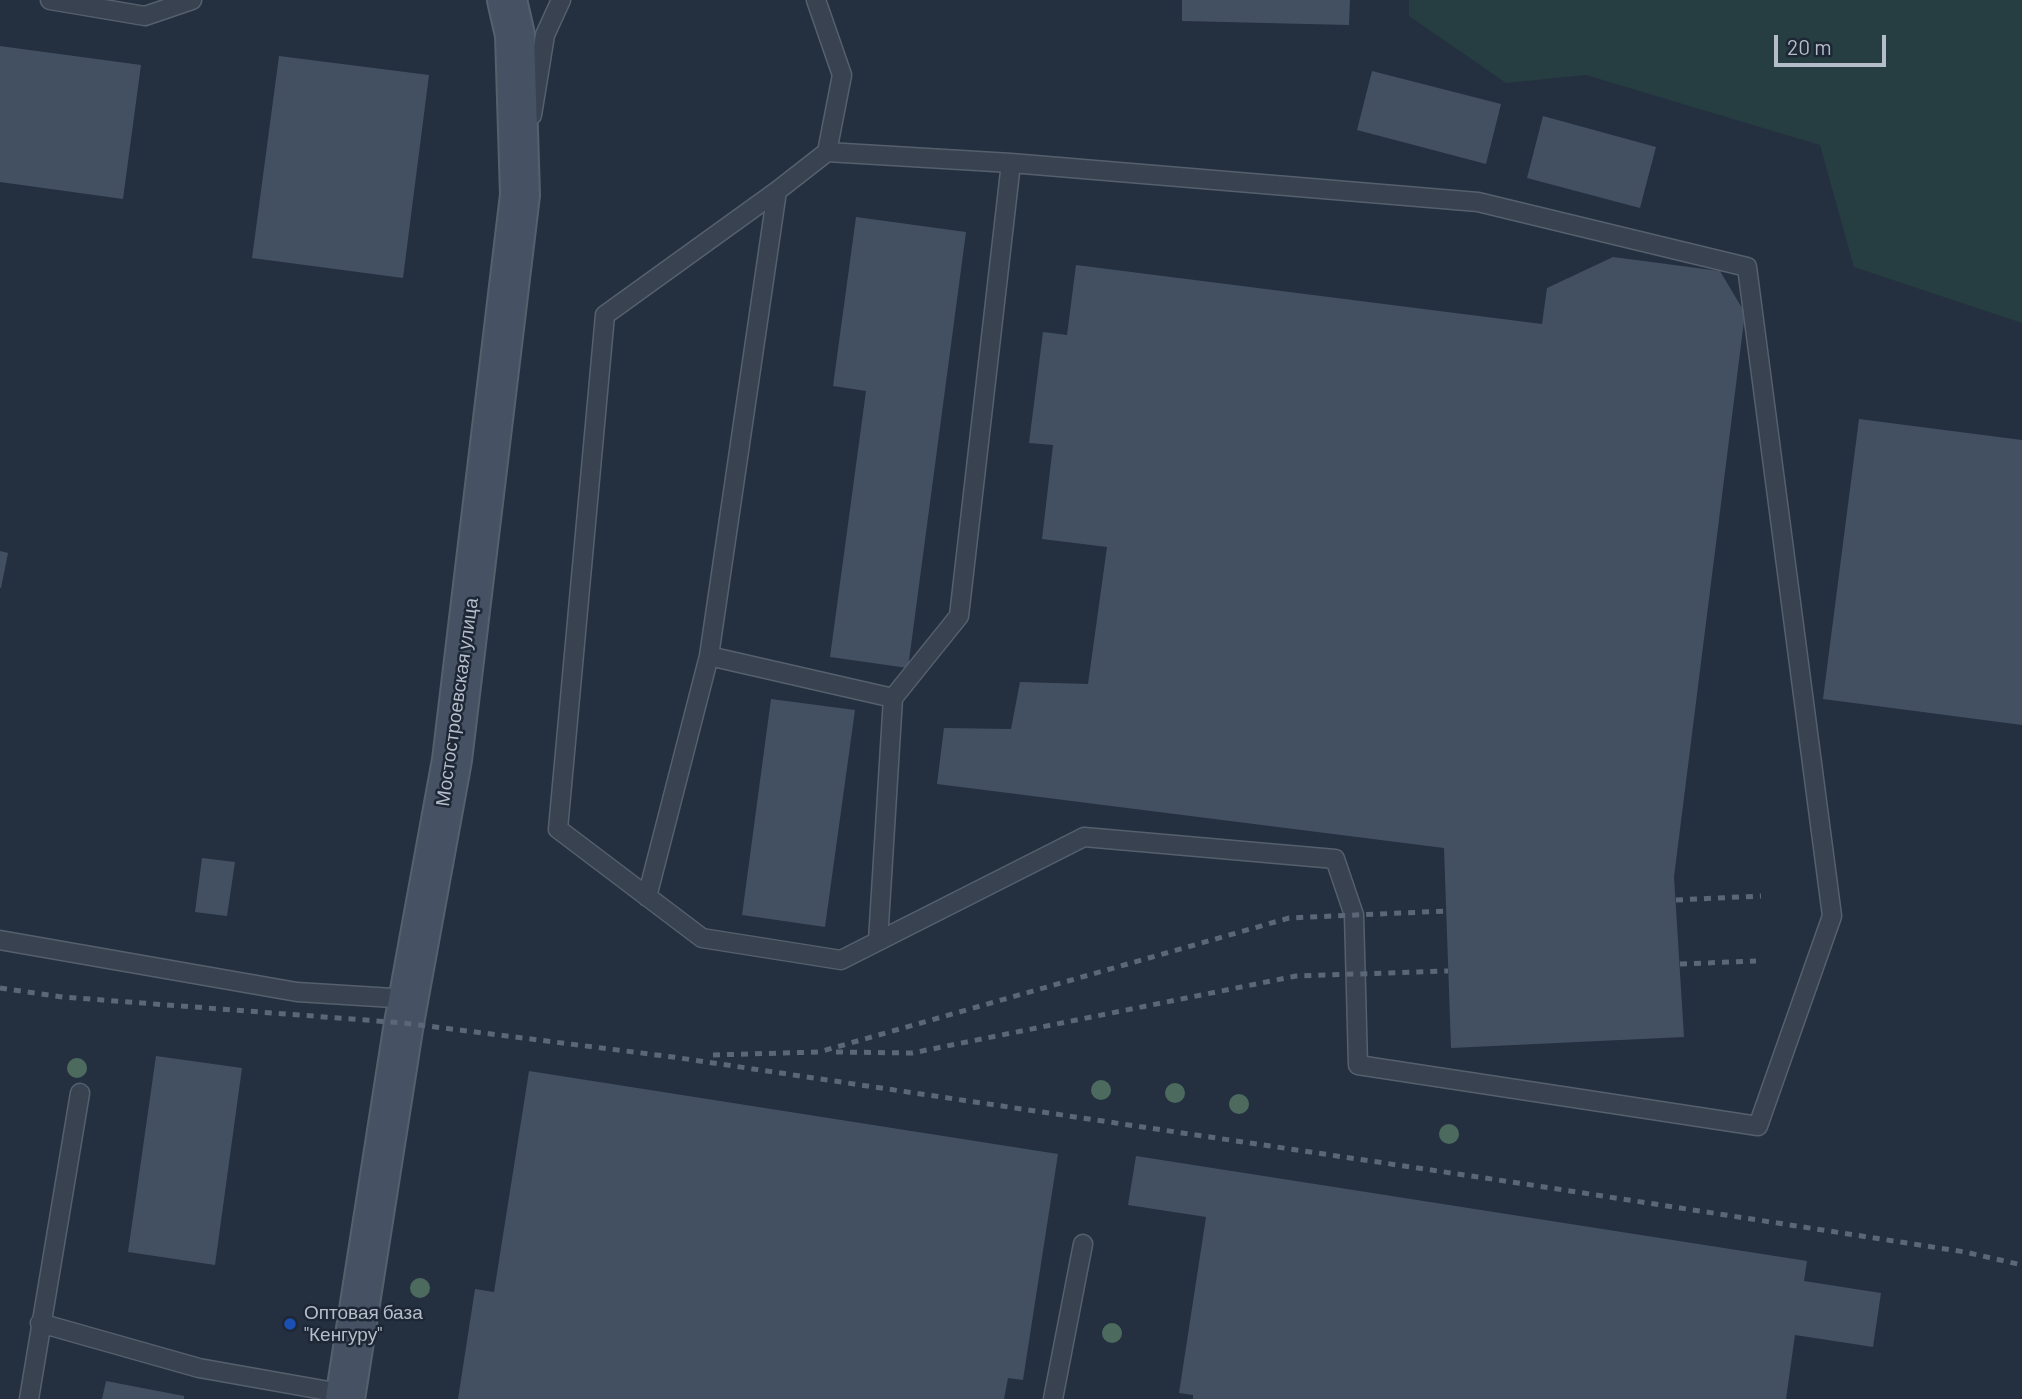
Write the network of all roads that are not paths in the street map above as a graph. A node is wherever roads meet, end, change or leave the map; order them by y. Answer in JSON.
{"nodes":[{"id":1,"x":50,"y":0,"type":"edge"},
{"id":2,"x":192,"y":0,"type":"edge"},
{"id":3,"x":507,"y":0,"type":"edge"},
{"id":4,"x":561,"y":0,"type":"edge"},
{"id":5,"x":816,"y":0,"type":"edge"},
{"id":6,"x":827,"y":152,"type":"junction"},
{"id":7,"x":1011,"y":163,"type":"junction"},
{"id":8,"x":777,"y":191,"type":"junction"},
{"id":9,"x":520,"y":195,"type":"junction"},
{"id":10,"x":709,"y":656,"type":"junction"},
{"id":11,"x":892,"y":698,"type":"junction"},
{"id":12,"x":647,"y":897,"type":"junction"},
{"id":13,"x":0,"y":940,"type":"edge"},
{"id":14,"x":878,"y":941,"type":"junction"},
{"id":15,"x":409,"y":999,"type":"junction"},
{"id":16,"x":80,"y":1093,"type":"dead end"},
{"id":17,"x":1083,"y":1244,"type":"dead end"},
{"id":18,"x":40,"y":1323,"type":"junction"},
{"id":19,"x":346,"y":1396,"type":"edge"},
{"id":20,"x":29,"y":1399,"type":"edge"},
{"id":21,"x":1053,"y":1399,"type":"edge"}],
"edges":[{"from":1,"to":2,"type":"lane"},
{"from":3,"to":9,"type":"main road","name":"Мостостроевская улица"},
{"from":4,"to":9,"type":"lane"},
{"from":5,"to":6,"type":"lane"},
{"from":6,"to":7,"type":"lane"},
{"from":6,"to":8,"type":"lane"},
{"from":7,"to":11,"type":"lane"},
{"from":7,"to":14,"type":"lane"},
{"from":8,"to":10,"type":"lane"},
{"from":8,"to":12,"type":"lane"},
{"from":9,"to":15,"type":"main road","name":"Мостостроевская улица"},
{"from":10,"to":11,"type":"lane"},
{"from":10,"to":12,"type":"lane"},
{"from":11,"to":14,"type":"lane"},
{"from":12,"to":14,"type":"lane"},
{"from":13,"to":15,"type":"lane"},
{"from":15,"to":19,"type":"main road","name":"Мостостроевская улица"},
{"from":16,"to":18,"type":"lane"},
{"from":17,"to":21,"type":"lane"},
{"from":18,"to":19,"type":"lane"},
{"from":18,"to":20,"type":"lane"}]}
